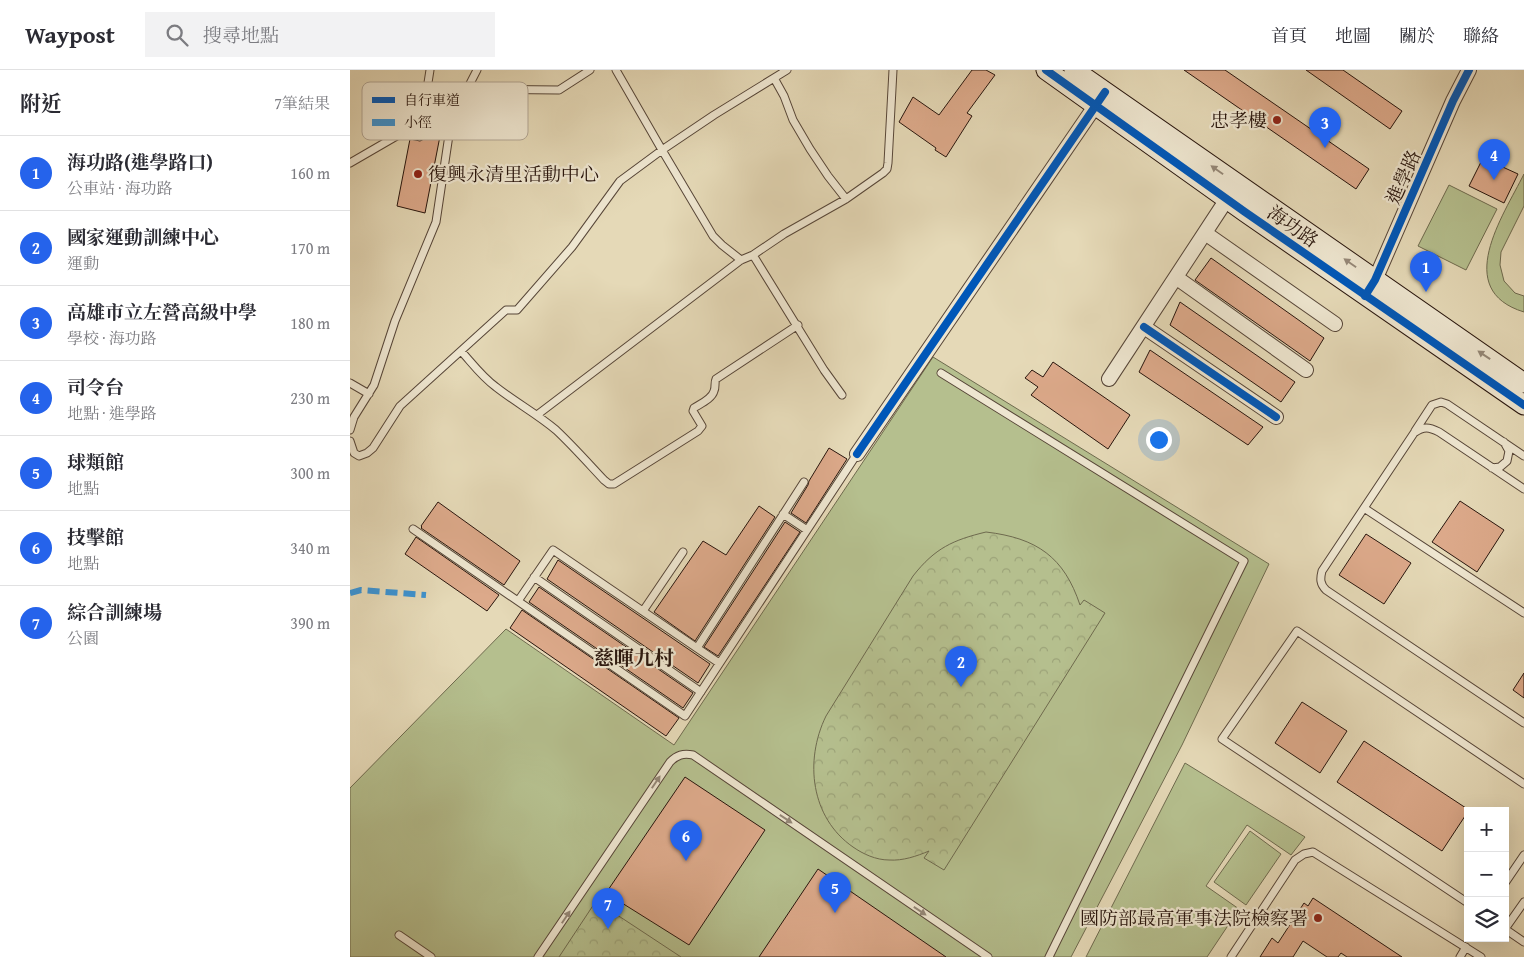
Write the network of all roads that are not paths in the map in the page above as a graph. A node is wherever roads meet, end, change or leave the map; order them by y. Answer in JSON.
{"nodes":[{"id":1,"x":477,"y":70,"type":"edge"},
{"id":2,"x":590,"y":70,"type":"edge"},
{"id":3,"x":616,"y":70,"type":"edge"},
{"id":4,"x":787,"y":70,"type":"edge"},
{"id":5,"x":893,"y":70,"type":"edge"},
{"id":6,"x":1046,"y":70,"type":"edge"},
{"id":7,"x":1074,"y":70,"type":"edge"},
{"id":8,"x":1469,"y":70,"type":"edge"},
{"id":9,"x":774,"y":78,"type":"junction"},
{"id":10,"x":471,"y":82,"type":"edge"},
{"id":11,"x":528,"y":90,"type":"edge"},
{"id":12,"x":1101,"y":98,"type":"junction"},
{"id":13,"x":390,"y":140,"type":"edge"},
{"id":14,"x":448,"y":140,"type":"edge"},
{"id":15,"x":662,"y":150,"type":"junction"},
{"id":16,"x":350,"y":163,"type":"edge"},
{"id":17,"x":1232,"y":192,"type":"junction"},
{"id":18,"x":846,"y":198,"type":"junction"},
{"id":19,"x":1205,"y":234,"type":"junction"},
{"id":20,"x":754,"y":254,"type":"junction"},
{"id":21,"x":741,"y":260,"type":"junction"},
{"id":22,"x":1177,"y":278,"type":"junction"},
{"id":23,"x":1370,"y":288,"type":"junction"},
{"id":24,"x":1334,"y":324,"type":"dead end"},
{"id":25,"x":798,"y":325,"type":"junction"},
{"id":26,"x":1144,"y":327,"type":"junction"},
{"id":27,"x":461,"y":351,"type":"junction"},
{"id":28,"x":1306,"y":370,"type":"dead end"},
{"id":29,"x":941,"y":372,"type":"dead end"},
{"id":30,"x":1109,"y":379,"type":"dead end"},
{"id":31,"x":350,"y":383,"type":"edge"},
{"id":32,"x":1524,"y":383,"type":"edge"},
{"id":33,"x":369,"y":394,"type":"junction"},
{"id":34,"x":842,"y":395,"type":"dead end"},
{"id":35,"x":1524,"y":405,"type":"edge"},
{"id":36,"x":1427,"y":413,"type":"junction"},
{"id":37,"x":538,"y":415,"type":"junction"},
{"id":38,"x":1276,"y":417,"type":"dead end"},
{"id":39,"x":350,"y":430,"type":"edge"},
{"id":40,"x":1439,"y":432,"type":"junction"},
{"id":41,"x":1414,"y":433,"type":"junction"},
{"id":42,"x":350,"y":441,"type":"edge"},
{"id":43,"x":1504,"y":442,"type":"junction"},
{"id":44,"x":857,"y":454,"type":"joint"},
{"id":45,"x":1524,"y":456,"type":"edge"},
{"id":46,"x":1507,"y":462,"type":"junction"},
{"id":47,"x":1492,"y":468,"type":"junction"},
{"id":48,"x":1508,"y":478,"type":"junction"},
{"id":49,"x":804,"y":482,"type":"dead end"},
{"id":50,"x":1524,"y":489,"type":"edge"},
{"id":51,"x":1364,"y":508,"type":"junction"},
{"id":52,"x":784,"y":514,"type":"junction"},
{"id":53,"x":413,"y":529,"type":"dead end"},
{"id":54,"x":807,"y":530,"type":"junction"},
{"id":55,"x":683,"y":552,"type":"dead end"},
{"id":56,"x":534,"y":577,"type":"junction"},
{"id":57,"x":518,"y":601,"type":"junction"},
{"id":58,"x":643,"y":611,"type":"junction"},
{"id":59,"x":1524,"y":613,"type":"edge"},
{"id":60,"x":697,"y":648,"type":"junction"},
{"id":61,"x":719,"y":663,"type":"junction"},
{"id":62,"x":701,"y":692,"type":"junction"},
{"id":63,"x":1524,"y":722,"type":"edge"},
{"id":64,"x":1524,"y":784,"type":"edge"},
{"id":65,"x":1524,"y":855,"type":"edge"},
{"id":66,"x":1509,"y":877,"type":"edge"},
{"id":67,"x":1464,"y":900,"type":"edge"},
{"id":68,"x":1524,"y":902,"type":"edge"},
{"id":69,"x":1509,"y":923,"type":"edge"},
{"id":70,"x":1509,"y":932,"type":"edge"},
{"id":71,"x":399,"y":935,"type":"dead end"},
{"id":72,"x":1524,"y":942,"type":"edge"},
{"id":73,"x":1466,"y":947,"type":"junction"},
{"id":74,"x":1477,"y":956,"type":"edge"},
{"id":75,"x":431,"y":957,"type":"edge"},
{"id":76,"x":538,"y":957,"type":"edge"},
{"id":77,"x":988,"y":957,"type":"edge"},
{"id":78,"x":1049,"y":957,"type":"edge"},
{"id":79,"x":1231,"y":957,"type":"edge"},
{"id":80,"x":1460,"y":957,"type":"edge"}],
"edges":[{"from":1,"to":10,"type":"lane"},
{"from":2,"to":11,"type":"lane"},
{"from":3,"to":15,"type":"lane"},
{"from":4,"to":9,"type":"lane"},
{"from":5,"to":18,"type":"lane"},
{"from":6,"to":12,"type":"street","name":"海功路"},
{"from":7,"to":12,"type":"street","name":"海功路"},
{"from":8,"to":23,"type":"street","name":"進學路"},
{"from":9,"to":15,"type":"lane"},
{"from":9,"to":18,"type":"lane"},
{"from":12,"to":17,"type":"street","name":"海功路"},
{"from":12,"to":44,"type":"street"},
{"from":13,"to":16,"type":"lane"},
{"from":14,"to":33,"type":"lane"},
{"from":15,"to":21,"type":"lane"},
{"from":15,"to":27,"type":"lane"},
{"from":17,"to":19,"type":"street"},
{"from":17,"to":23,"type":"street","name":"海功路"},
{"from":18,"to":20,"type":"lane"},
{"from":19,"to":22,"type":"street"},
{"from":19,"to":24,"type":"street"},
{"from":20,"to":21,"type":"lane"},
{"from":20,"to":25,"type":"lane"},
{"from":21,"to":37,"type":"lane"},
{"from":22,"to":26,"type":"street"},
{"from":22,"to":28,"type":"street"},
{"from":32,"to":23,"type":"street","name":"海功路","one_way":true},
{"from":23,"to":35,"type":"street","name":"海功路"},
{"from":25,"to":34,"type":"lane"},
{"from":25,"to":37,"type":"lane"},
{"from":26,"to":30,"type":"street"},
{"from":26,"to":38,"type":"street"},
{"from":27,"to":37,"type":"lane"},
{"from":27,"to":42,"type":"lane"},
{"from":29,"to":78,"type":"lane"},
{"from":31,"to":33,"type":"lane"},
{"from":33,"to":39,"type":"lane"},
{"from":36,"to":40,"type":"lane"},
{"from":36,"to":41,"type":"lane"},
{"from":36,"to":43,"type":"lane"},
{"from":40,"to":41,"type":"lane"},
{"from":40,"to":47,"type":"lane"},
{"from":41,"to":51,"type":"lane"},
{"from":43,"to":45,"type":"lane"},
{"from":43,"to":46,"type":"lane"},
{"from":44,"to":54,"type":"lane"},
{"from":45,"to":46,"type":"lane"},
{"from":46,"to":47,"type":"lane"},
{"from":46,"to":48,"type":"lane"},
{"from":47,"to":48,"type":"lane"},
{"from":48,"to":50,"type":"lane"},
{"from":49,"to":52,"type":"lane"},
{"from":51,"to":59,"type":"lane"},
{"from":51,"to":63,"type":"lane"},
{"from":52,"to":54,"type":"lane"},
{"from":52,"to":60,"type":"lane"},
{"from":53,"to":57,"type":"lane"},
{"from":54,"to":61,"type":"lane"},
{"from":55,"to":58,"type":"lane"},
{"from":56,"to":57,"type":"lane"},
{"from":56,"to":58,"type":"lane"},
{"from":56,"to":62,"type":"lane"},
{"from":57,"to":62,"type":"lane"},
{"from":58,"to":60,"type":"lane"},
{"from":60,"to":61,"type":"lane"},
{"from":61,"to":62,"type":"lane"},
{"from":64,"to":67,"type":"lane"},
{"from":65,"to":66,"type":"lane"},
{"from":68,"to":69,"type":"lane"},
{"from":70,"to":72,"type":"lane"},
{"from":71,"to":75,"type":"lane"},
{"from":73,"to":74,"type":"lane"},
{"from":73,"to":79,"type":"lane"},
{"from":73,"to":80,"type":"lane"},
{"from":76,"to":77,"type":"lane","one_way":true}]}
